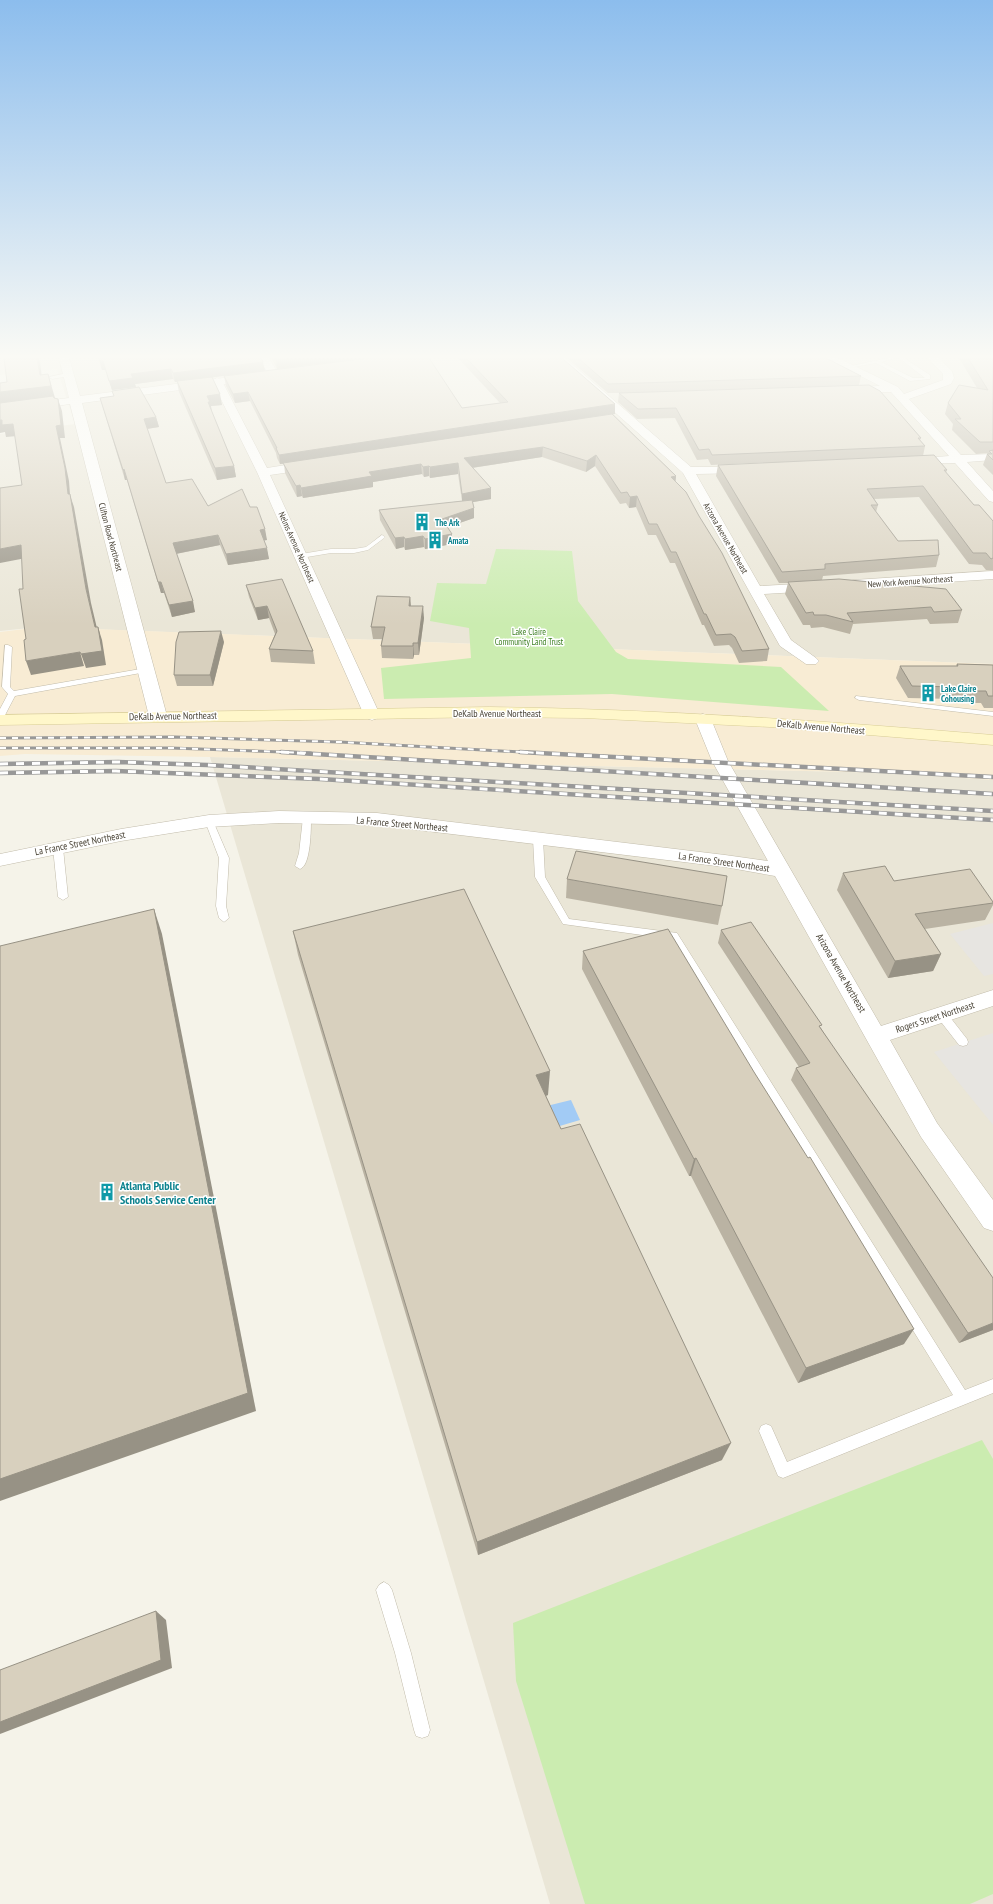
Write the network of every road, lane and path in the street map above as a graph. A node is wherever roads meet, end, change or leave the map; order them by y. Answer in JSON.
{"nodes":[{"id":1,"x":87,"y":447,"type":"edge"},
{"id":2,"x":251,"y":447,"type":"edge"},
{"id":3,"x":661,"y":447,"type":"edge"},
{"id":4,"x":946,"y":447,"type":"edge"},
{"id":5,"x":993,"y":457,"type":"edge"},
{"id":6,"x":957,"y":459,"type":"junction"},
{"id":7,"x":323,"y":463,"type":"edge"},
{"id":8,"x":897,"y":463,"type":"edge"},
{"id":9,"x":753,"y":468,"type":"edge"},
{"id":10,"x":688,"y":471,"type":"junction"},
{"id":11,"x":264,"y":472,"type":"junction"},
{"id":12,"x":993,"y":498,"type":"edge"},
{"id":13,"x":382,"y":536,"type":"dead end"},
{"id":14,"x":301,"y":556,"type":"junction"},
{"id":15,"x":993,"y":575,"type":"edge"},
{"id":16,"x":839,"y":585,"type":"edge"},
{"id":17,"x":824,"y":586,"type":"edge"},
{"id":18,"x":756,"y":590,"type":"junction"},
{"id":19,"x":8,"y":647,"type":"dead end"},
{"id":20,"x":811,"y":661,"type":"dead end"},
{"id":21,"x":146,"y":670,"type":"junction"},
{"id":22,"x":12,"y":694,"type":"junction"},
{"id":23,"x":859,"y":698,"type":"dead end"},
{"id":24,"x":372,"y":714,"type":"junction"},
{"id":25,"x":993,"y":714,"type":"edge"},
{"id":26,"x":158,"y":716,"type":"junction"},
{"id":27,"x":0,"y":718,"type":"edge"},
{"id":28,"x":703,"y":719,"type":"junction"},
{"id":29,"x":993,"y":740,"type":"edge"},
{"id":30,"x":307,"y":818,"type":"junction"},
{"id":31,"x":209,"y":821,"type":"junction"},
{"id":32,"x":538,"y":839,"type":"junction"},
{"id":33,"x":58,"y":848,"type":"junction"},
{"id":34,"x":0,"y":860,"type":"edge"},
{"id":35,"x":300,"y":866,"type":"dead end"},
{"id":36,"x":781,"y":870,"type":"junction"},
{"id":37,"x":63,"y":897,"type":"dead end"},
{"id":38,"x":224,"y":918,"type":"dead end"},
{"id":39,"x":993,"y":998,"type":"edge"},
{"id":40,"x":942,"y":1015,"type":"junction"},
{"id":41,"x":877,"y":1036,"type":"junction"},
{"id":42,"x":963,"y":1042,"type":"dead end"},
{"id":43,"x":993,"y":1220,"type":"edge"},
{"id":44,"x":993,"y":1386,"type":"edge"},
{"id":45,"x":962,"y":1398,"type":"junction"},
{"id":46,"x":766,"y":1431,"type":"dead end"},
{"id":47,"x":384,"y":1590,"type":"dead end"},
{"id":48,"x":422,"y":1730,"type":"dead end"}],
"edges":[{"from":1,"to":21,"type":"street","name":"Clifton Road Northeast"},
{"from":2,"to":11,"type":"street","name":"Nelms Avenue Northeast"},
{"from":3,"to":10,"type":"street","name":"Arizona Avenue Northeast"},
{"from":4,"to":6,"type":"street"},
{"from":5,"to":6,"type":"street"},
{"from":6,"to":8,"type":"street"},
{"from":6,"to":12,"type":"street"},
{"from":7,"to":11,"type":"street"},
{"from":9,"to":10,"type":"street"},
{"from":10,"to":18,"type":"street","name":"Arizona Avenue Northeast"},
{"from":11,"to":14,"type":"street","name":"Nelms Avenue Northeast"},
{"from":13,"to":14,"type":"lane"},
{"from":14,"to":24,"type":"street","name":"Nelms Avenue Northeast"},
{"from":15,"to":16,"type":"street","name":"New York Avenue Northeast"},
{"from":17,"to":18,"type":"street"},
{"from":18,"to":20,"type":"street","name":"Arizona Avenue Northeast"},
{"from":19,"to":22,"type":"lane"},
{"from":21,"to":22,"type":"lane"},
{"from":21,"to":26,"type":"street","name":"Clifton Road Northeast"},
{"from":22,"to":27,"type":"lane"},
{"from":23,"to":25,"type":"lane"},
{"from":24,"to":26,"type":"main road","name":"DeKalb Avenue Northeast"},
{"from":24,"to":28,"type":"main road","name":"DeKalb Avenue Northeast"},
{"from":26,"to":27,"type":"main road","name":"DeKalb Avenue Northeast"},
{"from":28,"to":29,"type":"main road","name":"DeKalb Avenue Northeast"},
{"from":28,"to":36,"type":"street","name":"Arizona Avenue Northeast"},
{"from":30,"to":31,"type":"street","name":"La France Street Northeast"},
{"from":30,"to":32,"type":"street","name":"La France Street Northeast"},
{"from":30,"to":35,"type":"lane"},
{"from":31,"to":33,"type":"street","name":"La France Street Northeast"},
{"from":31,"to":38,"type":"lane"},
{"from":32,"to":36,"type":"street","name":"La France Street Northeast"},
{"from":32,"to":45,"type":"lane"},
{"from":33,"to":34,"type":"street","name":"La France Street Northeast"},
{"from":33,"to":37,"type":"lane"},
{"from":36,"to":41,"type":"street","name":"Arizona Avenue Northeast"},
{"from":39,"to":40,"type":"street","name":"Rogers Street Northeast"},
{"from":40,"to":41,"type":"street","name":"Rogers Street Northeast"},
{"from":40,"to":42,"type":"lane"},
{"from":41,"to":43,"type":"street","name":"Arizona Avenue Northeast"},
{"from":44,"to":45,"type":"lane"},
{"from":45,"to":46,"type":"lane"},
{"from":47,"to":48,"type":"lane"}]}
